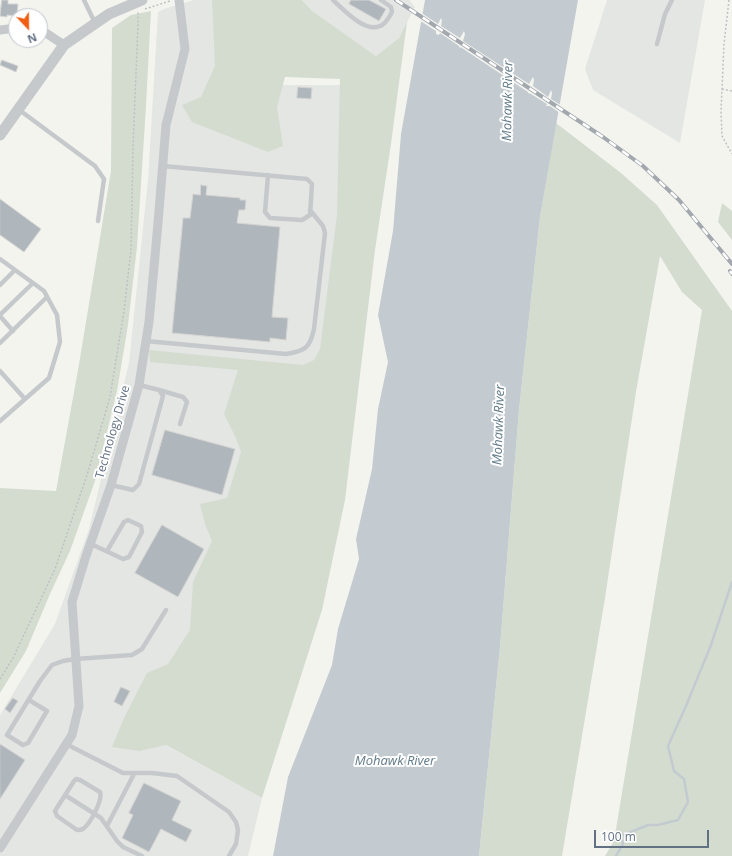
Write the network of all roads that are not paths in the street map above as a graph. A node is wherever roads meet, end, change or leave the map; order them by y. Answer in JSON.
{"nodes":[{"id":1,"x":84,"y":0,"type":"edge"},
{"id":2,"x":179,"y":0,"type":"edge"},
{"id":3,"x":332,"y":0,"type":"edge"},
{"id":4,"x":381,"y":0,"type":"edge"},
{"id":5,"x":672,"y":0,"type":"edge"},
{"id":6,"x":144,"y":5,"type":"edge"},
{"id":7,"x":95,"y":23,"type":"junction"},
{"id":8,"x":48,"y":34,"type":"edge"},
{"id":9,"x":657,"y":44,"type":"dead end"},
{"id":10,"x":64,"y":45,"type":"junction"},
{"id":11,"x":18,"y":109,"type":"junction"},
{"id":12,"x":0,"y":135,"type":"edge"},
{"id":13,"x":163,"y":166,"type":"junction"},
{"id":14,"x":268,"y":175,"type":"junction"},
{"id":15,"x":310,"y":210,"type":"junction"},
{"id":16,"x":98,"y":221,"type":"dead end"},
{"id":17,"x":0,"y":259,"type":"edge"},
{"id":18,"x":15,"y":270,"type":"junction"},
{"id":19,"x":33,"y":283,"type":"junction"},
{"id":20,"x":0,"y":285,"type":"edge"},
{"id":21,"x":47,"y":297,"type":"junction"},
{"id":22,"x":0,"y":315,"type":"edge"},
{"id":23,"x":13,"y":331,"type":"junction"},
{"id":24,"x":146,"y":341,"type":"junction"},
{"id":25,"x":0,"y":343,"type":"edge"},
{"id":26,"x":0,"y":371,"type":"edge"},
{"id":27,"x":139,"y":385,"type":"junction"},
{"id":28,"x":159,"y":390,"type":"junction"},
{"id":29,"x":25,"y":399,"type":"junction"},
{"id":30,"x":0,"y":421,"type":"edge"},
{"id":31,"x":180,"y":424,"type":"dead end"},
{"id":32,"x":111,"y":485,"type":"junction"},
{"id":33,"x":90,"y":544,"type":"junction"},
{"id":34,"x":107,"y":551,"type":"junction"},
{"id":35,"x":166,"y":610,"type":"dead end"},
{"id":36,"x":75,"y":659,"type":"junction"},
{"id":37,"x":29,"y":700,"type":"junction"},
{"id":38,"x":66,"y":744,"type":"junction"},
{"id":39,"x":134,"y":774,"type":"junction"},
{"id":40,"x":65,"y":795,"type":"junction"},
{"id":41,"x":94,"y":813,"type":"junction"},
{"id":42,"x":107,"y":826,"type":"junction"},
{"id":43,"x":0,"y":848,"type":"edge"},
{"id":44,"x":142,"y":856,"type":"edge"},
{"id":45,"x":229,"y":856,"type":"edge"}],
"edges":[{"from":1,"to":7,"type":"lane"},
{"from":2,"to":13,"type":"street","name":"Technology Drive"},
{"from":3,"to":4,"type":"lane"},
{"from":5,"to":9,"type":"lane"},
{"from":6,"to":7,"type":"street"},
{"from":7,"to":10,"type":"street"},
{"from":8,"to":10,"type":"street"},
{"from":10,"to":11,"type":"street"},
{"from":11,"to":12,"type":"street"},
{"from":11,"to":16,"type":"lane"},
{"from":13,"to":14,"type":"lane"},
{"from":13,"to":24,"type":"street","name":"Technology Drive"},
{"from":14,"to":15,"type":"lane"},
{"from":14,"to":15,"type":"lane"},
{"from":15,"to":24,"type":"lane"},
{"from":17,"to":18,"type":"lane"},
{"from":18,"to":19,"type":"lane"},
{"from":18,"to":20,"type":"lane"},
{"from":19,"to":21,"type":"lane"},
{"from":19,"to":22,"type":"lane"},
{"from":21,"to":23,"type":"lane"},
{"from":21,"to":29,"type":"lane"},
{"from":22,"to":23,"type":"lane"},
{"from":23,"to":25,"type":"lane"},
{"from":24,"to":27,"type":"street","name":"Technology Drive"},
{"from":26,"to":29,"type":"lane"},
{"from":27,"to":28,"type":"lane"},
{"from":27,"to":32,"type":"street","name":"Technology Drive"},
{"from":28,"to":31,"type":"lane"},
{"from":28,"to":32,"type":"lane"},
{"from":29,"to":30,"type":"lane"},
{"from":32,"to":33,"type":"street","name":"Technology Drive"},
{"from":33,"to":34,"type":"lane"},
{"from":33,"to":36,"type":"street","name":"Technology Drive"},
{"from":34,"to":34,"type":"lane"},
{"from":35,"to":36,"type":"lane"},
{"from":36,"to":37,"type":"lane"},
{"from":36,"to":38,"type":"street","name":"Technology Drive"},
{"from":37,"to":37,"type":"lane"},
{"from":38,"to":39,"type":"lane"},
{"from":38,"to":43,"type":"street","name":"Technology Drive"},
{"from":39,"to":42,"type":"lane"},
{"from":39,"to":45,"type":"lane"},
{"from":40,"to":41,"type":"lane"},
{"from":40,"to":41,"type":"lane"},
{"from":40,"to":41,"type":"lane"},
{"from":41,"to":42,"type":"lane"},
{"from":42,"to":44,"type":"lane"}]}
